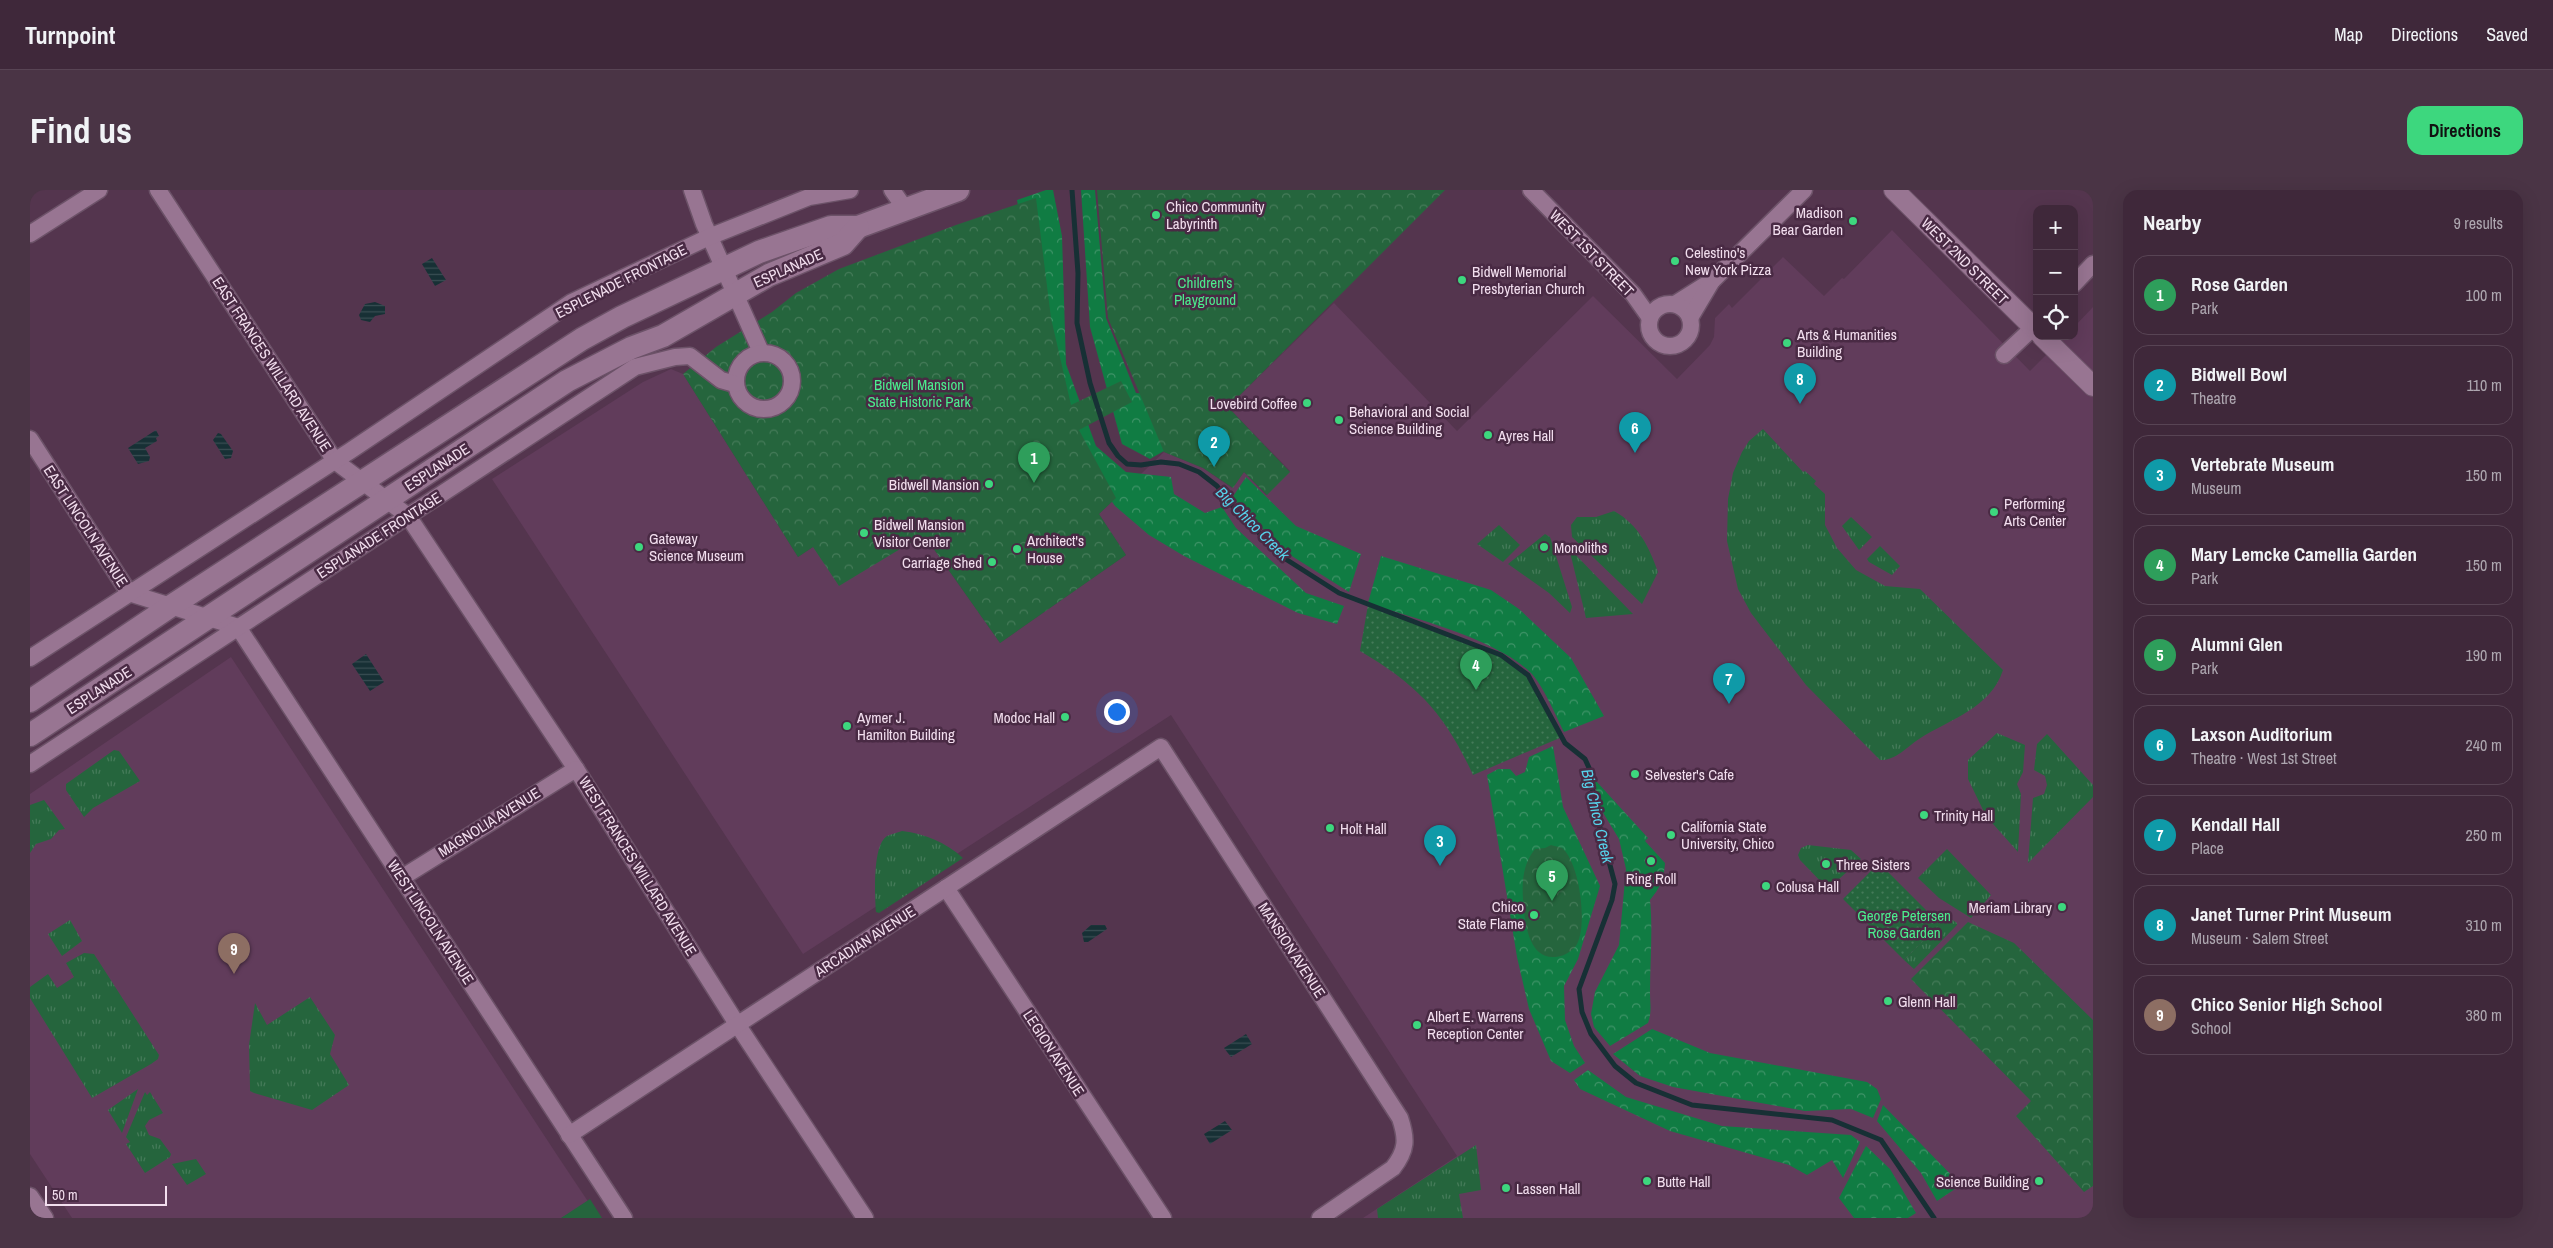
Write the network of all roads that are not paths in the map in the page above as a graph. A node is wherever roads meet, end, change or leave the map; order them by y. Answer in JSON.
{"nodes":[{"id":1,"x":99,"y":190,"type":"edge"},
{"id":2,"x":158,"y":190,"type":"edge"},
{"id":3,"x":692,"y":190,"type":"edge"},
{"id":4,"x":850,"y":190,"type":"edge"},
{"id":5,"x":892,"y":190,"type":"edge"},
{"id":6,"x":958,"y":190,"type":"edge"},
{"id":7,"x":1531,"y":190,"type":"edge"},
{"id":8,"x":1804,"y":190,"type":"edge"},
{"id":9,"x":1894,"y":190,"type":"edge"},
{"id":10,"x":906,"y":210,"type":"junction"},
{"id":11,"x":858,"y":227,"type":"junction"},
{"id":12,"x":30,"y":234,"type":"edge"},
{"id":13,"x":709,"y":237,"type":"junction"},
{"id":14,"x":2093,"y":264,"type":"edge"},
{"id":15,"x":723,"y":268,"type":"junction"},
{"id":16,"x":1713,"y":280,"type":"junction"},
{"id":17,"x":2078,"y":280,"type":"edge"},
{"id":18,"x":734,"y":294,"type":"junction"},
{"id":19,"x":1675,"y":304,"type":"junction"},
{"id":20,"x":1650,"y":318,"type":"junction"},
{"id":21,"x":1690,"y":318,"type":"junction"},
{"id":22,"x":2033,"y":326,"type":"edge"},
{"id":23,"x":2033,"y":333,"type":"edge"},
{"id":24,"x":2047,"y":340,"type":"edge"},
{"id":25,"x":761,"y":352,"type":"junction"},
{"id":26,"x":2004,"y":355,"type":"dead end"},
{"id":27,"x":735,"y":384,"type":"junction"},
{"id":28,"x":2093,"y":386,"type":"edge"},
{"id":29,"x":30,"y":439,"type":"edge"},
{"id":30,"x":335,"y":461,"type":"junction"},
{"id":31,"x":362,"y":482,"type":"junction"},
{"id":32,"x":387,"y":500,"type":"junction"},
{"id":33,"x":408,"y":516,"type":"junction"},
{"id":34,"x":129,"y":592,"type":"junction"},
{"id":35,"x":171,"y":606,"type":"junction"},
{"id":36,"x":209,"y":618,"type":"junction"},
{"id":37,"x":238,"y":627,"type":"junction"},
{"id":38,"x":30,"y":658,"type":"edge"},
{"id":39,"x":30,"y":701,"type":"edge"},
{"id":40,"x":30,"y":735,"type":"edge"},
{"id":41,"x":1161,"y":747,"type":"joint"},
{"id":42,"x":30,"y":764,"type":"edge"},
{"id":43,"x":576,"y":769,"type":"junction"},
{"id":44,"x":403,"y":877,"type":"junction"},
{"id":45,"x":946,"y":888,"type":"junction"},
{"id":46,"x":737,"y":1024,"type":"junction"},
{"id":47,"x":569,"y":1135,"type":"junction"},
{"id":48,"x":30,"y":1196,"type":"edge"},
{"id":49,"x":45,"y":1218,"type":"edge"},
{"id":50,"x":624,"y":1218,"type":"edge"},
{"id":51,"x":865,"y":1218,"type":"edge"},
{"id":52,"x":1162,"y":1218,"type":"edge"},
{"id":53,"x":1320,"y":1218,"type":"edge"}],
"edges":[{"from":1,"to":12,"type":"street"},
{"from":2,"to":30,"type":"street","name":"EAST FRANCES WILLARD AVENUE"},
{"from":3,"to":13,"type":"street"},
{"from":4,"to":13,"type":"street","name":"ESPLENADE FRONTAGE"},
{"from":5,"to":10,"type":"street"},
{"from":6,"to":10,"type":"main road","name":"ESPLANADE"},
{"from":7,"to":20,"type":"street","name":"WEST 1ST STREET"},
{"from":8,"to":16,"type":"street"},
{"from":9,"to":22,"type":"street","name":"WEST 2ND STREET"},
{"from":10,"to":11,"type":"main road","name":"ESPLANADE"},
{"from":11,"to":15,"type":"main road","name":"ESPLANADE"},
{"from":11,"to":18,"type":"main road","name":"ESPLANADE"},
{"from":13,"to":15,"type":"street"},
{"from":13,"to":30,"type":"street","name":"ESPLENADE FRONTAGE"},
{"from":14,"to":17,"type":"street"},
{"from":15,"to":18,"type":"street"},
{"from":15,"to":31,"type":"main road","name":"ESPLANADE"},
{"from":16,"to":19,"type":"street"},
{"from":16,"to":21,"type":"street"},
{"from":18,"to":25,"type":"street"},
{"from":18,"to":32,"type":"main road","name":"ESPLANADE"},
{"from":19,"to":20,"type":"street"},
{"from":19,"to":21,"type":"street"},
{"from":20,"to":21,"type":"street"},
{"from":23,"to":26,"type":"street"},
{"from":24,"to":28,"type":"street","name":"WEST 2ND STREET"},
{"from":25,"to":27,"type":"street"},
{"from":25,"to":27,"type":"street"},
{"from":27,"to":33,"type":"street","name":"ESPLANADE FRONTAGE"},
{"from":29,"to":34,"type":"street","name":"EAST LINCOLN AVENUE"},
{"from":30,"to":31,"type":"street","name":"EAST FRANCES WILLARD AVENUE"},
{"from":30,"to":34,"type":"street"},
{"from":31,"to":32,"type":"street","name":"EAST FRANCES WILLARD AVENUE"},
{"from":31,"to":35,"type":"main road","name":"ESPLANADE"},
{"from":32,"to":33,"type":"street","name":"EAST FRANCES WILLARD AVENUE"},
{"from":32,"to":36,"type":"main road","name":"ESPLANADE"},
{"from":33,"to":37,"type":"street","name":"ESPLANADE FRONTAGE"},
{"from":33,"to":43,"type":"street","name":"WEST FRANCES WILLARD AVENUE"},
{"from":34,"to":35,"type":"street","name":"EAST LINCOLN AVENUE"},
{"from":34,"to":38,"type":"street"},
{"from":35,"to":36,"type":"street","name":"EAST LINCOLN AVENUE"},
{"from":35,"to":39,"type":"main road","name":"ESPLANADE"},
{"from":36,"to":37,"type":"street","name":"EAST LINCOLN AVENUE"},
{"from":36,"to":40,"type":"main road","name":"ESPLANADE"},
{"from":37,"to":42,"type":"street","name":"ESPLANADE FRONTAGE"},
{"from":37,"to":44,"type":"street","name":"WEST LINCOLN AVENUE"},
{"from":41,"to":45,"type":"street","name":"ARCADIAN AVENUE"},
{"from":41,"to":53,"type":"street","name":"MANSION AVENUE"},
{"from":43,"to":44,"type":"street","name":"MAGNOLIA AVENUE"},
{"from":43,"to":46,"type":"street","name":"WEST FRANCES WILLARD AVENUE"},
{"from":44,"to":47,"type":"street","name":"WEST LINCOLN AVENUE"},
{"from":45,"to":46,"type":"street","name":"ARCADIAN AVENUE"},
{"from":45,"to":52,"type":"street","name":"LEGION AVENUE"},
{"from":46,"to":47,"type":"street","name":"ARCADIAN AVENUE"},
{"from":46,"to":51,"type":"street","name":"WEST FRANCES WILLARD AVENUE"},
{"from":47,"to":50,"type":"street","name":"WEST LINCOLN AVENUE"},
{"from":48,"to":49,"type":"street"}]}
